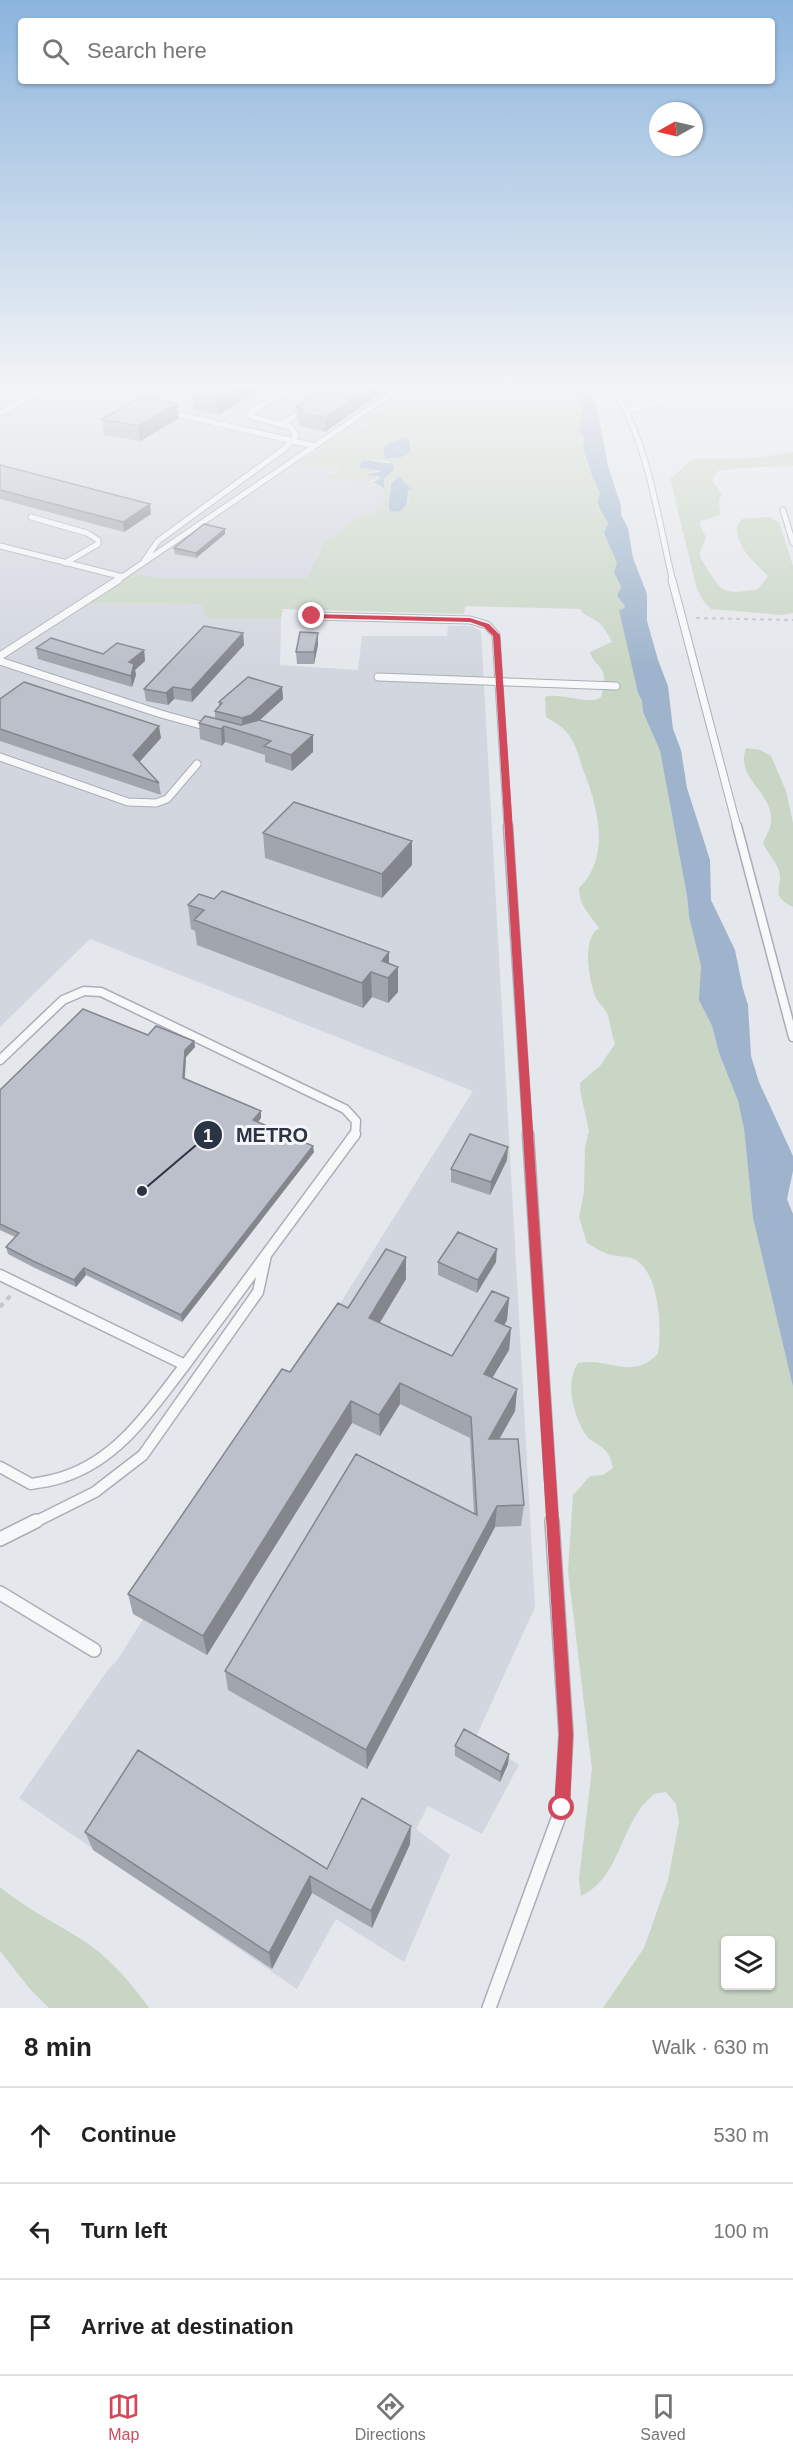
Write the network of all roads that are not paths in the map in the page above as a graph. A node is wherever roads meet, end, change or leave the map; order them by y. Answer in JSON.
{"nodes":[{"id":1,"x":242,"y":480,"type":"edge"},
{"id":2,"x":265,"y":480,"type":"edge"},
{"id":3,"x":649,"y":480,"type":"edge"},
{"id":4,"x":783,"y":510,"type":"dead end"},
{"id":5,"x":32,"y":517,"type":"dead end"},
{"id":6,"x":793,"y":543,"type":"edge"},
{"id":7,"x":0,"y":546,"type":"edge"},
{"id":8,"x":65,"y":563,"type":"junction"},
{"id":9,"x":143,"y":563,"type":"junction"},
{"id":10,"x":123,"y":578,"type":"junction"},
{"id":11,"x":312,"y":616,"type":"dead end"},
{"id":12,"x":0,"y":659,"type":"edge"},
{"id":13,"x":378,"y":677,"type":"dead end"},
{"id":14,"x":499,"y":682,"type":"junction"},
{"id":15,"x":616,"y":686,"type":"dead end"},
{"id":16,"x":212,"y":728,"type":"edge"},
{"id":17,"x":0,"y":757,"type":"edge"},
{"id":18,"x":197,"y":764,"type":"dead end"},
{"id":19,"x":793,"y":1037,"type":"edge"},
{"id":20,"x":0,"y":1060,"type":"edge"},
{"id":21,"x":267,"y":1252,"type":"junction"},
{"id":22,"x":0,"y":1275,"type":"edge"},
{"id":23,"x":185,"y":1365,"type":"junction"},
{"id":24,"x":0,"y":1467,"type":"edge"},
{"id":25,"x":0,"y":1539,"type":"edge"},
{"id":26,"x":0,"y":1593,"type":"edge"},
{"id":27,"x":94,"y":1650,"type":"dead end"},
{"id":28,"x":489,"y":2008,"type":"edge"}],
"edges":[{"from":1,"to":9,"type":"lane"},
{"from":2,"to":9,"type":"lane"},
{"from":3,"to":19,"type":"lane"},
{"from":4,"to":6,"type":"lane"},
{"from":5,"to":8,"type":"lane"},
{"from":7,"to":8,"type":"lane"},
{"from":8,"to":10,"type":"lane"},
{"from":9,"to":10,"type":"lane"},
{"from":10,"to":12,"type":"lane"},
{"from":11,"to":14,"type":"lane"},
{"from":12,"to":16,"type":"lane"},
{"from":13,"to":14,"type":"lane"},
{"from":14,"to":15,"type":"lane"},
{"from":14,"to":28,"type":"lane"},
{"from":17,"to":18,"type":"lane"},
{"from":20,"to":21,"type":"lane"},
{"from":21,"to":23,"type":"lane"},
{"from":21,"to":25,"type":"lane"},
{"from":22,"to":23,"type":"lane"},
{"from":23,"to":24,"type":"lane"},
{"from":26,"to":27,"type":"lane"}]}
